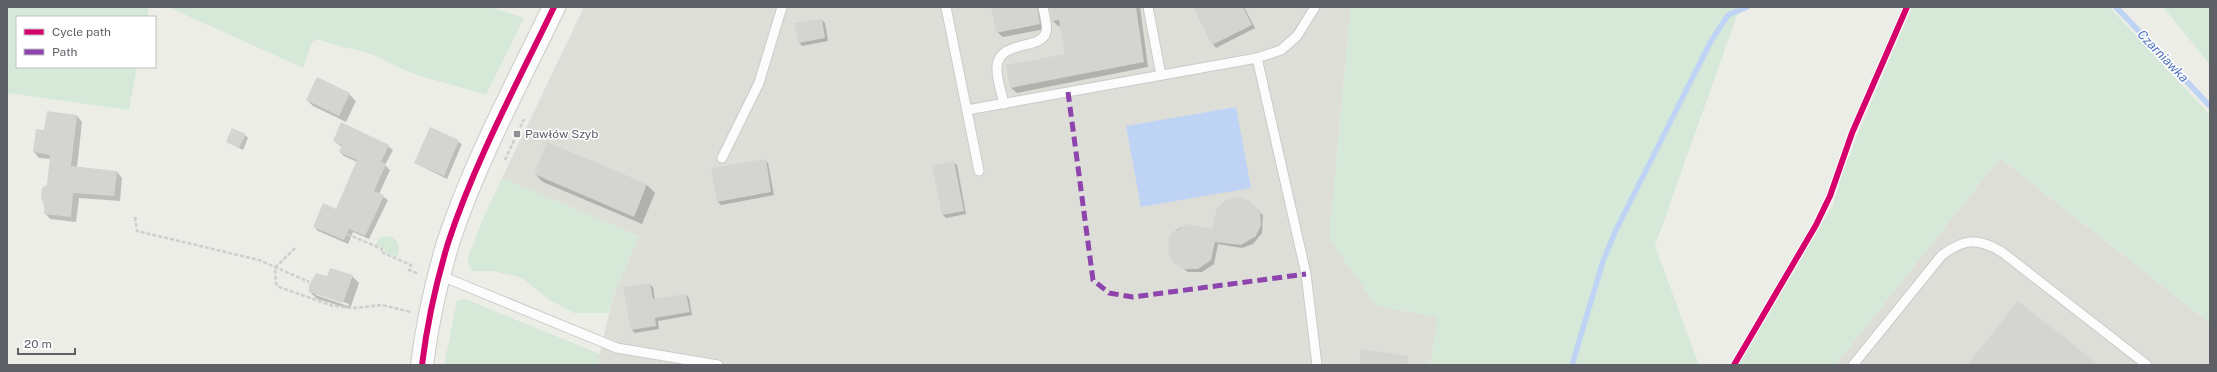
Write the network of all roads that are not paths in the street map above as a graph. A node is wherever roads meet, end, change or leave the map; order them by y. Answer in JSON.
{"nodes":[{"id":1,"x":554,"y":7,"type":"edge"},
{"id":2,"x":782,"y":7,"type":"edge"},
{"id":3,"x":946,"y":7,"type":"edge"},
{"id":4,"x":1043,"y":7,"type":"edge"},
{"id":5,"x":1148,"y":7,"type":"edge"},
{"id":6,"x":1315,"y":7,"type":"edge"},
{"id":7,"x":1257,"y":58,"type":"junction"},
{"id":8,"x":1161,"y":75,"type":"junction"},
{"id":9,"x":1004,"y":104,"type":"junction"},
{"id":10,"x":967,"y":110,"type":"junction"},
{"id":11,"x":722,"y":158,"type":"dead end"},
{"id":12,"x":979,"y":171,"type":"dead end"},
{"id":13,"x":432,"y":275,"type":"junction"},
{"id":14,"x":681,"y":359,"type":"junction"},
{"id":15,"x":422,"y":365,"type":"edge"},
{"id":16,"x":695,"y":365,"type":"edge"},
{"id":17,"x":718,"y":365,"type":"edge"},
{"id":18,"x":1317,"y":365,"type":"edge"},
{"id":19,"x":1853,"y":365,"type":"edge"},
{"id":20,"x":2147,"y":365,"type":"edge"}],
"edges":[{"from":1,"to":13,"type":"street"},
{"from":2,"to":11,"type":"lane"},
{"from":3,"to":10,"type":"lane"},
{"from":4,"to":9,"type":"lane"},
{"from":5,"to":8,"type":"lane"},
{"from":6,"to":7,"type":"lane"},
{"from":7,"to":8,"type":"lane"},
{"from":7,"to":18,"type":"lane"},
{"from":8,"to":9,"type":"lane"},
{"from":9,"to":10,"type":"lane"},
{"from":10,"to":12,"type":"lane"},
{"from":13,"to":14,"type":"lane"},
{"from":13,"to":15,"type":"street"},
{"from":14,"to":16,"type":"lane"},
{"from":14,"to":17,"type":"lane"},
{"from":19,"to":20,"type":"lane"}]}
